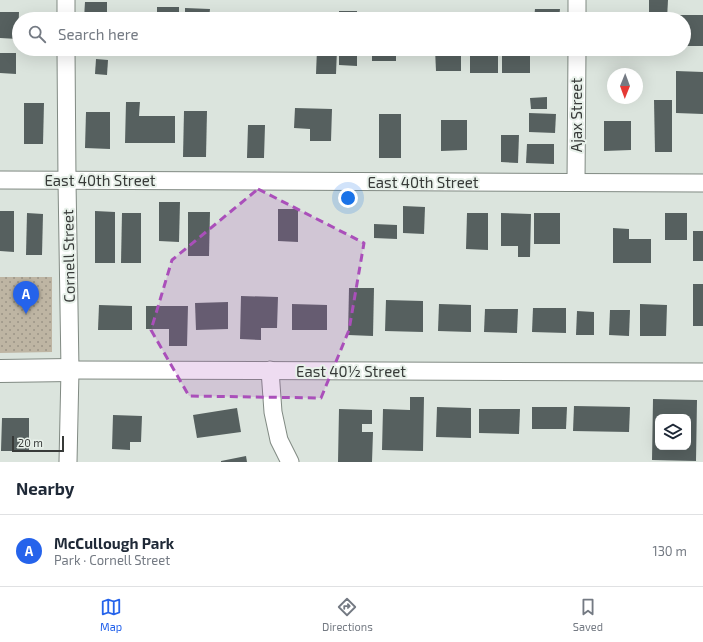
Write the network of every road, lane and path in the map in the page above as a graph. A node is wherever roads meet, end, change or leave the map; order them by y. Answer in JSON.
{"nodes":[{"id":1,"x":66,"y":0,"type":"edge"},
{"id":2,"x":577,"y":0,"type":"edge"},
{"id":3,"x":66,"y":12,"type":"edge"},
{"id":4,"x":577,"y":12,"type":"edge"},
{"id":5,"x":66,"y":56,"type":"edge"},
{"id":6,"x":577,"y":56,"type":"edge"},
{"id":7,"x":0,"y":180,"type":"edge"},
{"id":8,"x":66,"y":180,"type":"junction"},
{"id":9,"x":576,"y":182,"type":"junction"},
{"id":10,"x":703,"y":183,"type":"edge"},
{"id":11,"x":70,"y":370,"type":"junction"},
{"id":12,"x":270,"y":370,"type":"junction"},
{"id":13,"x":0,"y":371,"type":"edge"},
{"id":14,"x":703,"y":372,"type":"edge"},
{"id":15,"x":68,"y":462,"type":"edge"},
{"id":16,"x":290,"y":462,"type":"edge"}],
"edges":[{"from":1,"to":3,"type":"street"},
{"from":2,"to":4,"type":"street"},
{"from":5,"to":8,"type":"street","name":"Cornell Street"},
{"from":6,"to":9,"type":"street","name":"Ajax Street"},
{"from":7,"to":8,"type":"street","name":"East 40th Street"},
{"from":8,"to":9,"type":"street","name":"East 40th Street"},
{"from":8,"to":11,"type":"street","name":"Cornell Street"},
{"from":9,"to":10,"type":"street","name":"East 40th Street"},
{"from":11,"to":12,"type":"street","name":"East 40½ Street"},
{"from":11,"to":13,"type":"street","name":"East 40½ Street"},
{"from":11,"to":15,"type":"street","name":"Cornell Street"},
{"from":12,"to":14,"type":"street","name":"East 40½ Street"},
{"from":12,"to":16,"type":"street"}]}
